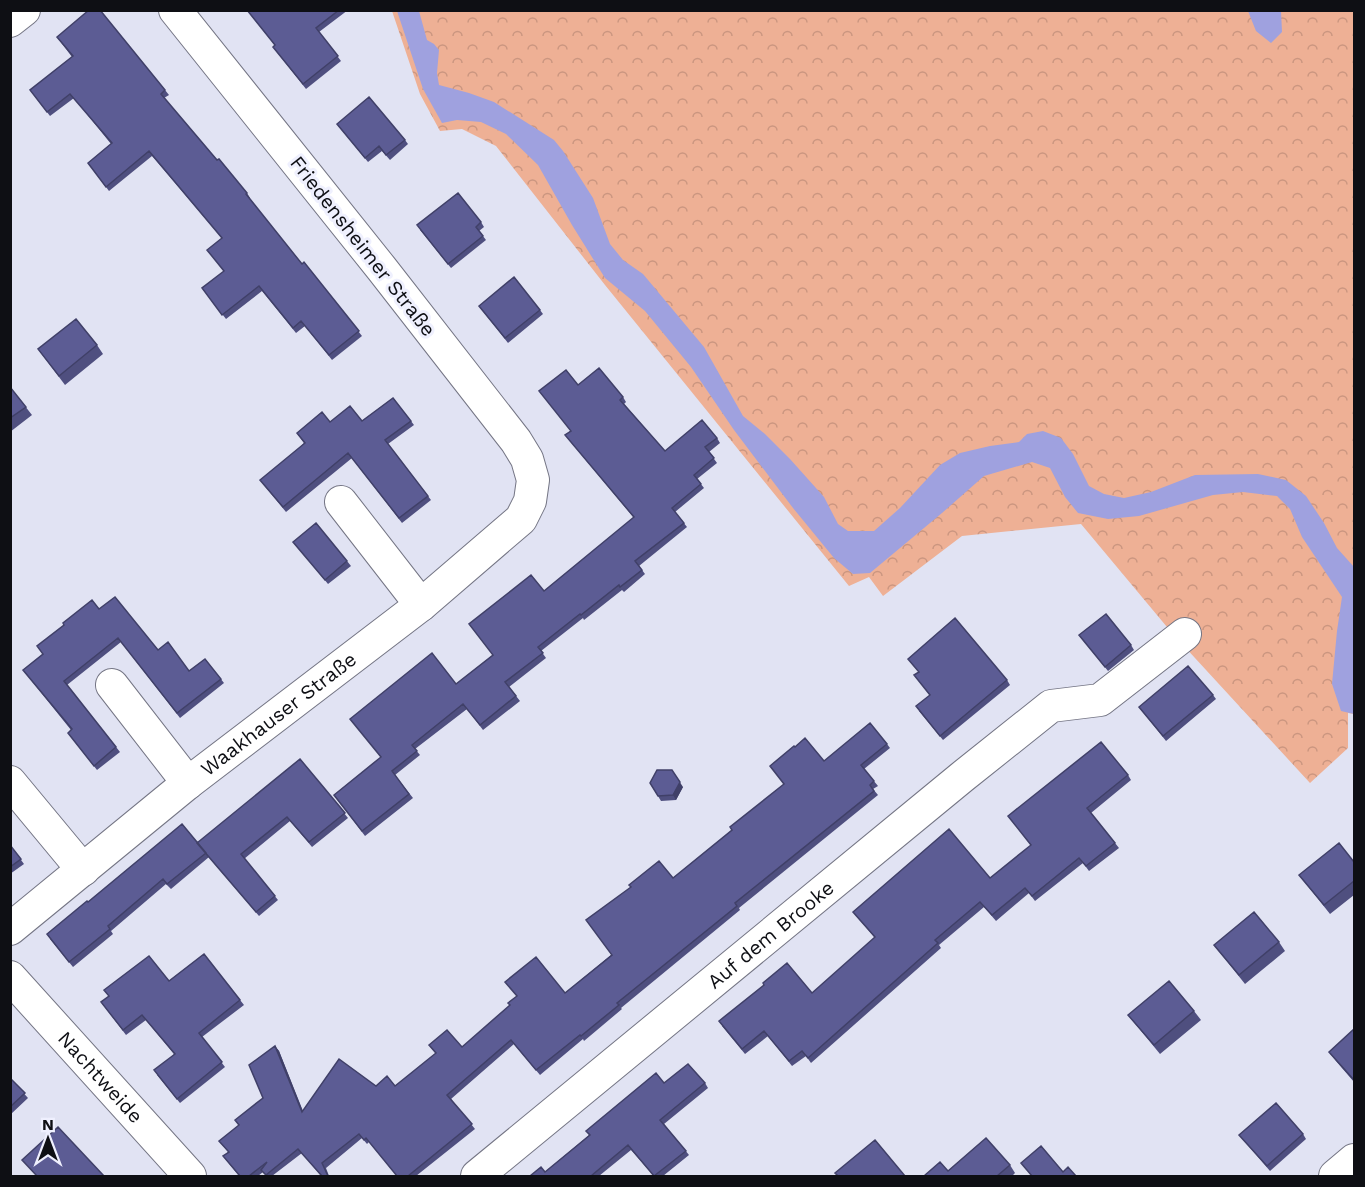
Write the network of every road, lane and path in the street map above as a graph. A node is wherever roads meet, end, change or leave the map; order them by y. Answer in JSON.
{"nodes":[{"id":1,"x":24,"y":10,"type":"edge"},
{"id":2,"x":175,"y":10,"type":"edge"},
{"id":3,"x":10,"y":21,"type":"edge"},
{"id":4,"x":531,"y":490,"type":"joint"},
{"id":5,"x":341,"y":502,"type":"dead end"},
{"id":6,"x":421,"y":604,"type":"junction"},
{"id":7,"x":1185,"y":634,"type":"dead end"},
{"id":8,"x":112,"y":685,"type":"dead end"},
{"id":9,"x":10,"y":782,"type":"edge"},
{"id":10,"x":188,"y":783,"type":"junction"},
{"id":11,"x":82,"y":870,"type":"junction"},
{"id":12,"x":10,"y":929,"type":"edge"},
{"id":13,"x":10,"y":977,"type":"edge"},
{"id":14,"x":1354,"y":1160,"type":"edge"},
{"id":15,"x":190,"y":1176,"type":"edge"},
{"id":16,"x":477,"y":1176,"type":"edge"},
{"id":17,"x":1335,"y":1176,"type":"edge"}],
"edges":[{"from":1,"to":3,"type":"street"},
{"from":2,"to":4,"type":"street","name":"Friedensheimer Straße"},
{"from":4,"to":6,"type":"street","name":"Waakhauser Straße"},
{"from":5,"to":6,"type":"street"},
{"from":6,"to":10,"type":"street","name":"Waakhauser Straße"},
{"from":7,"to":16,"type":"street","name":"Auf dem Brooke"},
{"from":8,"to":10,"type":"street"},
{"from":9,"to":11,"type":"street"},
{"from":10,"to":11,"type":"street","name":"Waakhauser Straße"},
{"from":11,"to":12,"type":"street","name":"Waakhauser Straße"},
{"from":13,"to":15,"type":"street","name":"Nachtweide"},
{"from":14,"to":17,"type":"street"}]}
